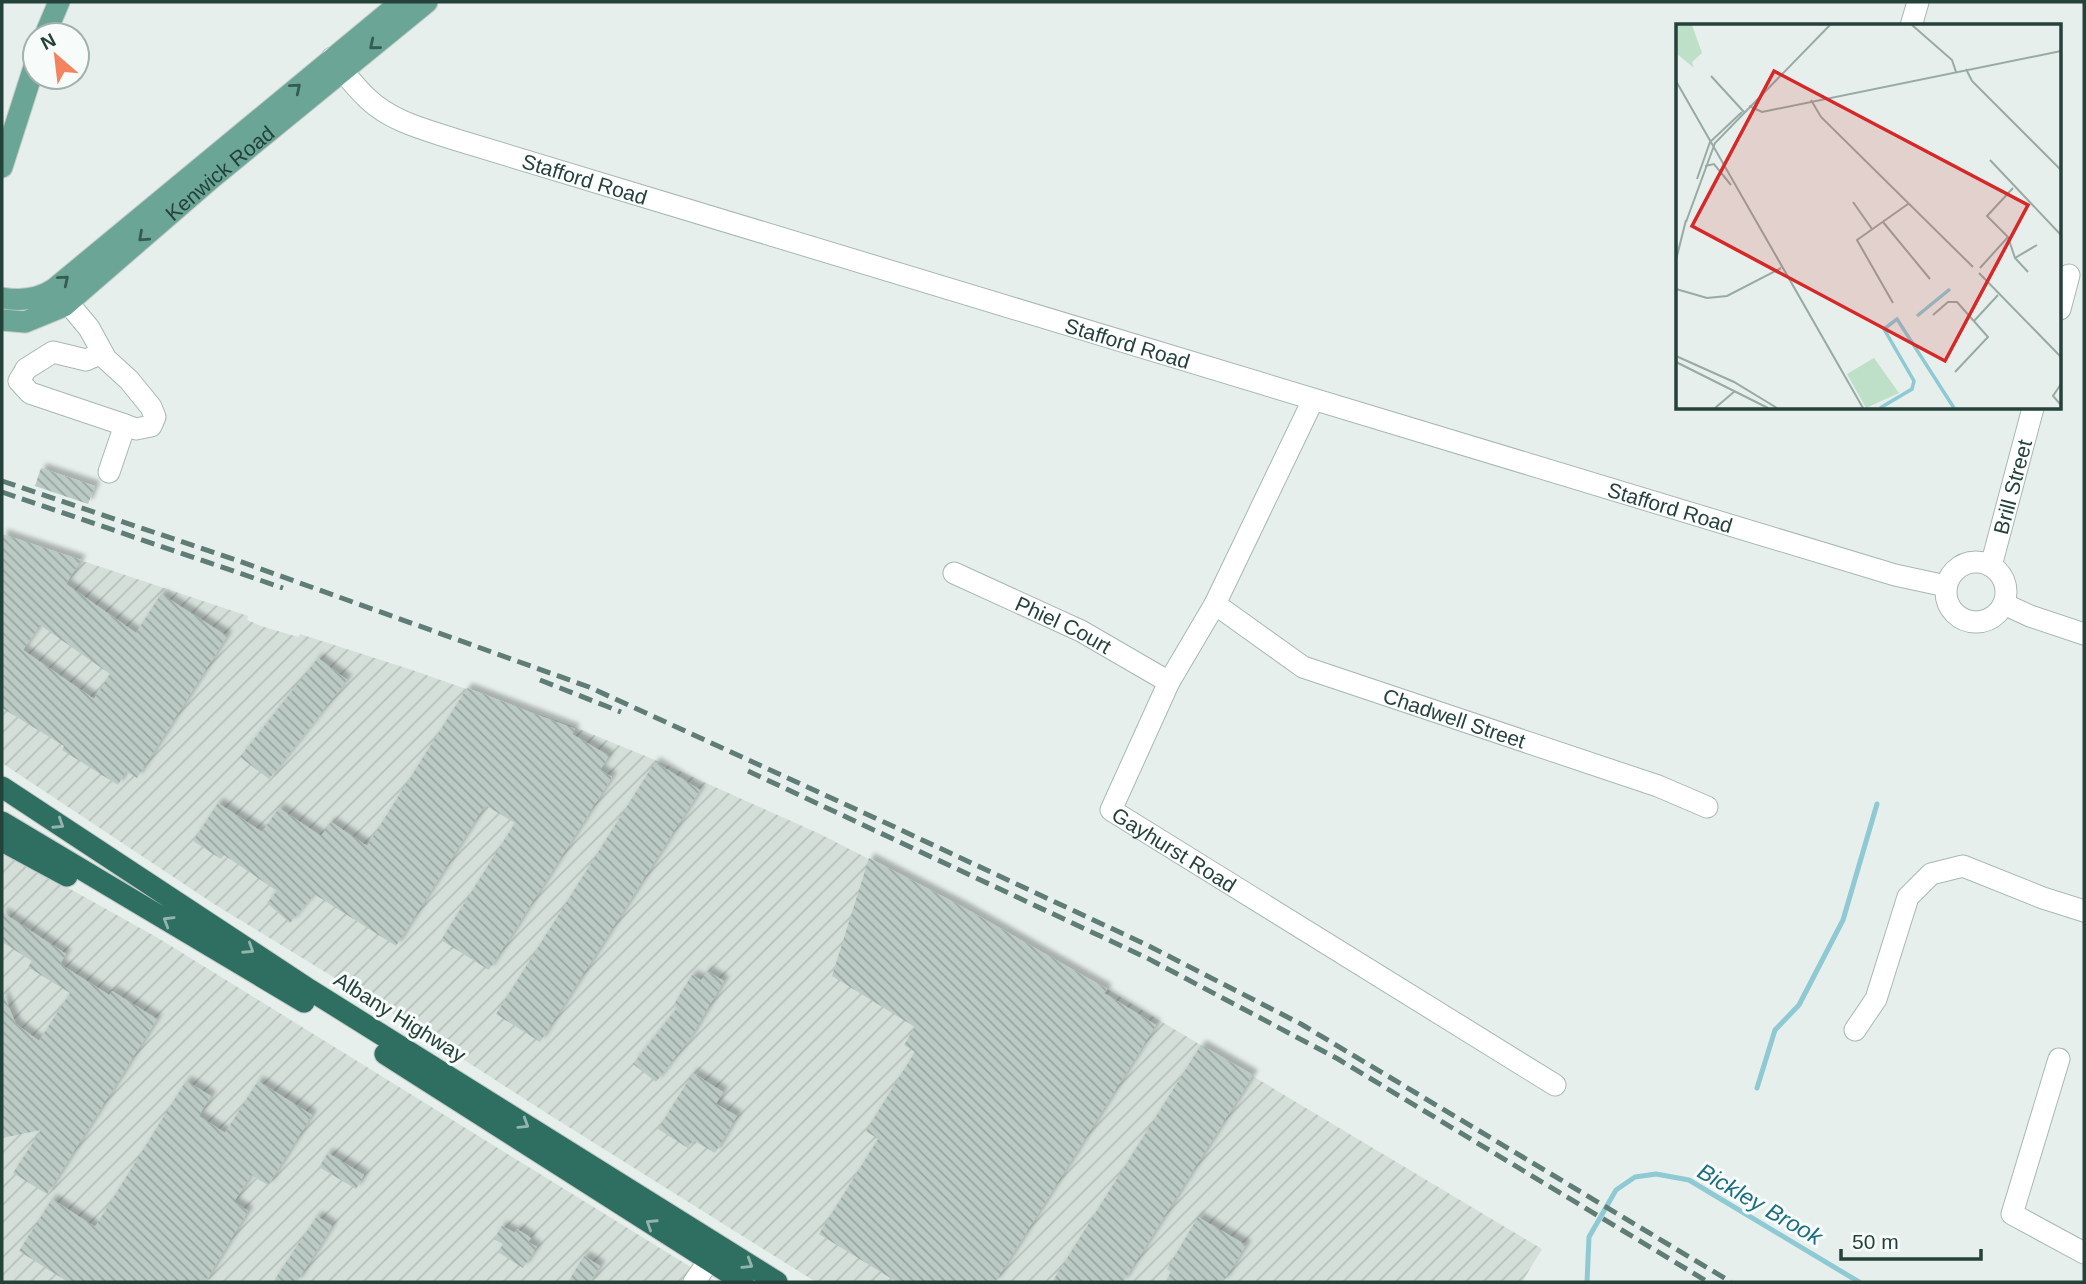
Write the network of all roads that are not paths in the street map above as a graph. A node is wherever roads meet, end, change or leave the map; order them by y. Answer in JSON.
{"nodes":[{"id":1,"x":59,"y":2,"type":"edge"},
{"id":2,"x":401,"y":2,"type":"edge"},
{"id":3,"x":427,"y":2,"type":"edge"},
{"id":4,"x":1918,"y":2,"type":"edge"},
{"id":5,"x":51,"y":21,"type":"edge"},
{"id":6,"x":1911,"y":24,"type":"edge"},
{"id":7,"x":338,"y":64,"type":"junction"},
{"id":8,"x":26,"y":91,"type":"edge"},
{"id":9,"x":2,"y":167,"type":"edge"},
{"id":10,"x":2071,"y":277,"type":"edge"},
{"id":11,"x":2,"y":298,"type":"edge"},
{"id":12,"x":68,"y":303,"type":"junction"},
{"id":13,"x":2062,"y":303,"type":"edge"},
{"id":14,"x":2,"y":320,"type":"edge"},
{"id":15,"x":102,"y":353,"type":"junction"},
{"id":16,"x":1314,"y":400,"type":"junction"},
{"id":17,"x":2032,"y":410,"type":"edge"},
{"id":18,"x":125,"y":425,"type":"junction"},
{"id":19,"x":109,"y":472,"type":"dead end"},
{"id":20,"x":1991,"y":566,"type":"junction"},
{"id":21,"x":954,"y":573,"type":"dead end"},
{"id":22,"x":1946,"y":586,"type":"junction"},
{"id":23,"x":1215,"y":604,"type":"junction"},
{"id":24,"x":2004,"y":604,"type":"junction"},
{"id":25,"x":2084,"y":634,"type":"edge"},
{"id":26,"x":1169,"y":682,"type":"junction"},
{"id":27,"x":2,"y":787,"type":"edge"},
{"id":28,"x":1707,"y":807,"type":"dead end"},
{"id":29,"x":2,"y":822,"type":"edge"},
{"id":30,"x":2,"y":841,"type":"edge"},
{"id":31,"x":110,"y":886,"type":"junction"},
{"id":32,"x":2084,"y":911,"type":"edge"},
{"id":33,"x":1855,"y":1030,"type":"dead end"},
{"id":34,"x":2059,"y":1059,"type":"dead end"},
{"id":35,"x":1555,"y":1086,"type":"dead end"},
{"id":36,"x":2084,"y":1253,"type":"edge"},
{"id":37,"x":714,"y":1254,"type":"junction"},
{"id":38,"x":694,"y":1282,"type":"edge"},
{"id":39,"x":743,"y":1282,"type":"edge"},
{"id":40,"x":777,"y":1282,"type":"edge"}],
"edges":[{"from":1,"to":5,"type":"main road"},
{"from":2,"to":7,"type":"main road","name":"Kenwick Road"},
{"from":3,"to":7,"type":"main road","name":"Kenwick Road","one_way":true},
{"from":4,"to":6,"type":"street"},
{"from":11,"to":7,"type":"main road","name":"Kenwick Road","one_way":true},
{"from":7,"to":12,"type":"main road","name":"Kenwick Road","one_way":true},
{"from":7,"to":16,"type":"street","name":"Stafford Road"},
{"from":8,"to":9,"type":"main road"},
{"from":10,"to":13,"type":"street"},
{"from":12,"to":14,"type":"main road","name":"Kenwick Road"},
{"from":12,"to":15,"type":"street"},
{"from":15,"to":18,"type":"street"},
{"from":15,"to":18,"type":"street"},
{"from":16,"to":22,"type":"street","name":"Stafford Road"},
{"from":16,"to":23,"type":"street","name":"Gayhurst Road"},
{"from":17,"to":20,"type":"street","name":"Brill Street"},
{"from":18,"to":19,"type":"street"},
{"from":20,"to":22,"type":"street"},
{"from":20,"to":24,"type":"street"},
{"from":21,"to":26,"type":"street","name":"Phiel Court"},
{"from":22,"to":24,"type":"street"},
{"from":23,"to":26,"type":"street","name":"Gayhurst Road"},
{"from":23,"to":28,"type":"street","name":"Chadwell Street"},
{"from":24,"to":25,"type":"street"},
{"from":26,"to":35,"type":"street","name":"Gayhurst Road"},
{"from":27,"to":37,"type":"highway","name":"Albany Highway","one_way":true},
{"from":29,"to":31,"type":"highway","name":"Albany Highway"},
{"from":30,"to":31,"type":"highway"},
{"from":37,"to":31,"type":"highway","name":"Albany Highway","one_way":true},
{"from":32,"to":33,"type":"street"},
{"from":34,"to":36,"type":"street"},
{"from":37,"to":38,"type":"street"},
{"from":37,"to":39,"type":"highway","name":"Albany Highway"},
{"from":37,"to":40,"type":"highway","name":"Albany Highway","one_way":true}]}
